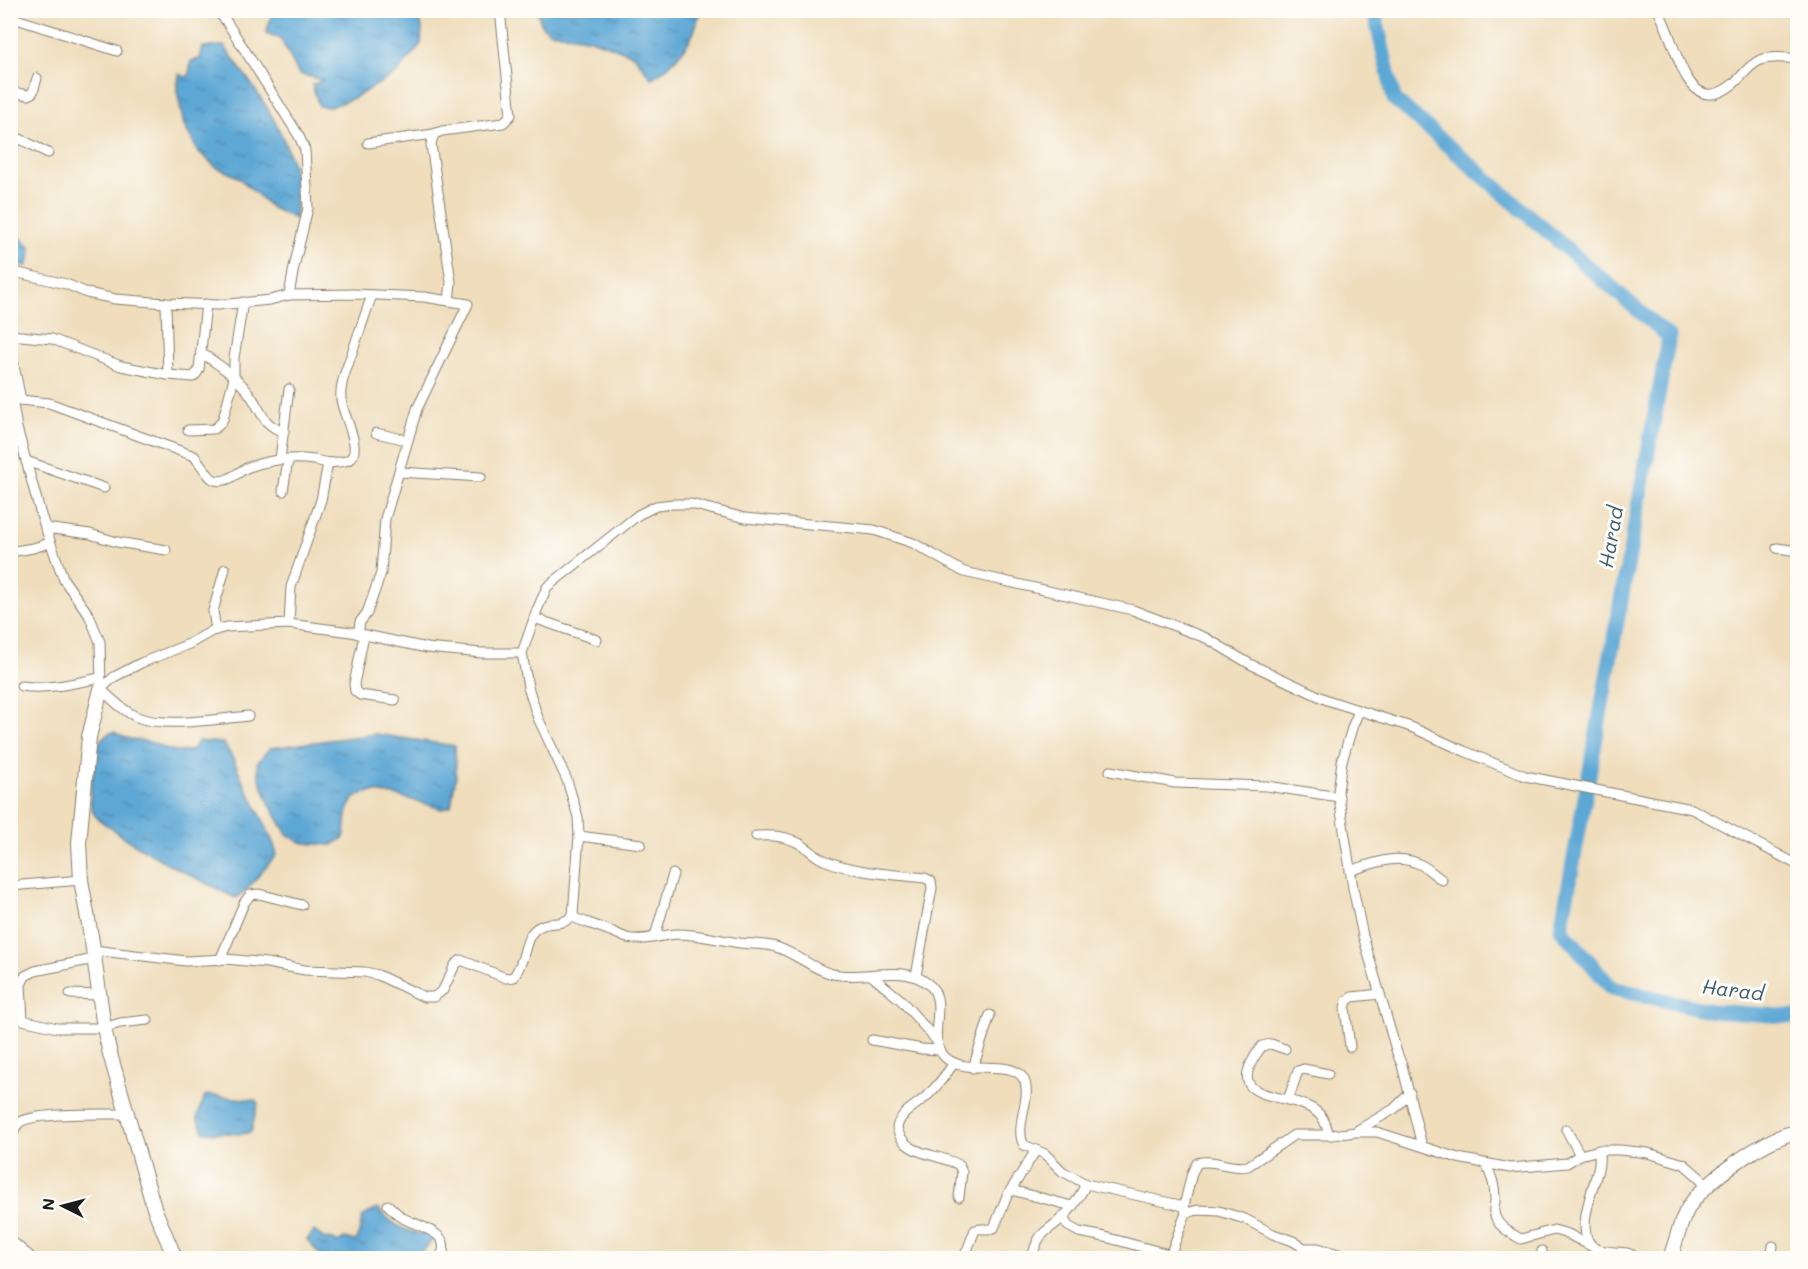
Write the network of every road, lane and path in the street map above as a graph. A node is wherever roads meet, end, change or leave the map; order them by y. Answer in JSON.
{"nodes":[{"id":1,"x":216,"y":10,"type":"edge"},
{"id":2,"x":500,"y":10,"type":"edge"},
{"id":3,"x":1659,"y":10,"type":"edge"},
{"id":4,"x":10,"y":17,"type":"edge"},
{"id":5,"x":117,"y":51,"type":"dead end"},
{"id":6,"x":1797,"y":59,"type":"edge"},
{"id":7,"x":37,"y":78,"type":"dead end"},
{"id":8,"x":10,"y":92,"type":"edge"},
{"id":9,"x":10,"y":134,"type":"edge"},
{"id":10,"x":434,"y":134,"type":"junction"},
{"id":11,"x":368,"y":143,"type":"dead end"},
{"id":12,"x":48,"y":153,"type":"dead end"},
{"id":13,"x":10,"y":270,"type":"edge"},
{"id":14,"x":290,"y":295,"type":"junction"},
{"id":15,"x":372,"y":295,"type":"junction"},
{"id":16,"x":449,"y":301,"type":"junction"},
{"id":17,"x":243,"y":302,"type":"junction"},
{"id":18,"x":166,"y":303,"type":"junction"},
{"id":19,"x":206,"y":304,"type":"junction"},
{"id":20,"x":10,"y":335,"type":"edge"},
{"id":21,"x":10,"y":346,"type":"edge"},
{"id":22,"x":201,"y":353,"type":"junction"},
{"id":23,"x":168,"y":375,"type":"junction"},
{"id":24,"x":234,"y":378,"type":"junction"},
{"id":25,"x":289,"y":389,"type":"dead end"},
{"id":26,"x":14,"y":399,"type":"edge"},
{"id":27,"x":188,"y":430,"type":"dead end"},
{"id":28,"x":284,"y":432,"type":"junction"},
{"id":29,"x":376,"y":434,"type":"dead end"},
{"id":30,"x":407,"y":440,"type":"junction"},
{"id":31,"x":284,"y":460,"type":"junction"},
{"id":32,"x":26,"y":461,"type":"junction"},
{"id":33,"x":328,"y":463,"type":"junction"},
{"id":34,"x":399,"y":472,"type":"junction"},
{"id":35,"x":481,"y":477,"type":"dead end"},
{"id":36,"x":104,"y":488,"type":"dead end"},
{"id":37,"x":283,"y":491,"type":"dead end"},
{"id":38,"x":45,"y":528,"type":"junction"},
{"id":39,"x":50,"y":543,"type":"junction"},
{"id":40,"x":1777,"y":548,"type":"dead end"},
{"id":41,"x":166,"y":550,"type":"dead end"},
{"id":42,"x":1797,"y":551,"type":"edge"},
{"id":43,"x":10,"y":552,"type":"edge"},
{"id":44,"x":225,"y":569,"type":"dead end"},
{"id":45,"x":534,"y":618,"type":"junction"},
{"id":46,"x":289,"y":624,"type":"junction"},
{"id":47,"x":216,"y":630,"type":"junction"},
{"id":48,"x":361,"y":635,"type":"junction"},
{"id":49,"x":597,"y":640,"type":"dead end"},
{"id":50,"x":522,"y":653,"type":"junction"},
{"id":51,"x":101,"y":683,"type":"junction"},
{"id":52,"x":21,"y":686,"type":"dead end"},
{"id":53,"x":395,"y":700,"type":"dead end"},
{"id":54,"x":1359,"y":711,"type":"junction"},
{"id":55,"x":248,"y":716,"type":"dead end"},
{"id":56,"x":1110,"y":771,"type":"dead end"},
{"id":57,"x":1339,"y":797,"type":"junction"},
{"id":58,"x":579,"y":836,"type":"junction"},
{"id":59,"x":756,"y":836,"type":"dead end"},
{"id":60,"x":641,"y":844,"type":"dead end"},
{"id":61,"x":1797,"y":865,"type":"edge"},
{"id":62,"x":1350,"y":871,"type":"junction"},
{"id":63,"x":673,"y":874,"type":"dead end"},
{"id":64,"x":81,"y":880,"type":"junction"},
{"id":65,"x":1442,"y":880,"type":"dead end"},
{"id":66,"x":10,"y":886,"type":"edge"},
{"id":67,"x":302,"y":905,"type":"dead end"},
{"id":68,"x":572,"y":917,"type":"junction"},
{"id":69,"x":655,"y":936,"type":"junction"},
{"id":70,"x":94,"y":955,"type":"junction"},
{"id":71,"x":220,"y":960,"type":"junction"},
{"id":72,"x":872,"y":976,"type":"junction"},
{"id":73,"x":916,"y":976,"type":"junction"},
{"id":74,"x":70,"y":994,"type":"dead end"},
{"id":75,"x":1380,"y":994,"type":"junction"},
{"id":76,"x":98,"y":995,"type":"junction"},
{"id":77,"x":990,"y":1015,"type":"dead end"},
{"id":78,"x":10,"y":1017,"type":"edge"},
{"id":79,"x":23,"y":1020,"type":"junction"},
{"id":80,"x":148,"y":1020,"type":"dead end"},
{"id":81,"x":104,"y":1028,"type":"junction"},
{"id":82,"x":872,"y":1040,"type":"dead end"},
{"id":83,"x":938,"y":1046,"type":"junction"},
{"id":84,"x":1350,"y":1047,"type":"dead end"},
{"id":85,"x":1285,"y":1049,"type":"dead end"},
{"id":86,"x":954,"y":1063,"type":"junction"},
{"id":87,"x":973,"y":1068,"type":"junction"},
{"id":88,"x":1328,"y":1074,"type":"dead end"},
{"id":89,"x":1410,"y":1093,"type":"junction"},
{"id":90,"x":1288,"y":1100,"type":"junction"},
{"id":91,"x":128,"y":1114,"type":"junction"},
{"id":92,"x":1566,"y":1129,"type":"dead end"},
{"id":93,"x":1356,"y":1132,"type":"junction"},
{"id":94,"x":1797,"y":1132,"type":"edge"},
{"id":95,"x":1329,"y":1135,"type":"junction"},
{"id":96,"x":10,"y":1145,"type":"edge"},
{"id":97,"x":1422,"y":1146,"type":"junction"},
{"id":98,"x":1036,"y":1150,"type":"junction"},
{"id":99,"x":1599,"y":1150,"type":"junction"},
{"id":100,"x":1580,"y":1155,"type":"junction"},
{"id":101,"x":1485,"y":1164,"type":"junction"},
{"id":102,"x":1086,"y":1184,"type":"junction"},
{"id":103,"x":1706,"y":1186,"type":"junction"},
{"id":104,"x":1011,"y":1190,"type":"junction"},
{"id":105,"x":959,"y":1197,"type":"dead end"},
{"id":106,"x":388,"y":1205,"type":"dead end"},
{"id":107,"x":1072,"y":1206,"type":"junction"},
{"id":108,"x":1185,"y":1209,"type":"junction"},
{"id":109,"x":1063,"y":1217,"type":"junction"},
{"id":110,"x":13,"y":1243,"type":"edge"},
{"id":111,"x":1773,"y":1246,"type":"dead end"},
{"id":112,"x":1597,"y":1248,"type":"junction"},
{"id":113,"x":1170,"y":1257,"type":"edge"},
{"id":114,"x":13,"y":1258,"type":"edge"},
{"id":115,"x":32,"y":1258,"type":"edge"},
{"id":116,"x":175,"y":1258,"type":"edge"},
{"id":117,"x":440,"y":1258,"type":"edge"},
{"id":118,"x":964,"y":1258,"type":"edge"},
{"id":119,"x":1032,"y":1258,"type":"edge"},
{"id":120,"x":1352,"y":1258,"type":"edge"},
{"id":121,"x":1617,"y":1258,"type":"edge"},
{"id":122,"x":1639,"y":1258,"type":"edge"},
{"id":123,"x":1670,"y":1258,"type":"edge"},
{"id":124,"x":1771,"y":1258,"type":"edge"}],
"edges":[{"from":1,"to":14,"type":"street"},
{"from":2,"to":10,"type":"street"},
{"from":3,"to":6,"type":"street"},
{"from":4,"to":5,"type":"street"},
{"from":7,"to":8,"type":"street"},
{"from":9,"to":12,"type":"street"},
{"from":10,"to":11,"type":"street"},
{"from":10,"to":16,"type":"street"},
{"from":13,"to":18,"type":"street"},
{"from":14,"to":15,"type":"street"},
{"from":14,"to":17,"type":"street"},
{"from":15,"to":16,"type":"street"},
{"from":15,"to":33,"type":"street"},
{"from":16,"to":30,"type":"street"},
{"from":17,"to":19,"type":"street"},
{"from":17,"to":24,"type":"street"},
{"from":18,"to":19,"type":"street"},
{"from":18,"to":23,"type":"street"},
{"from":19,"to":22,"type":"street"},
{"from":20,"to":23,"type":"street"},
{"from":21,"to":26,"type":"street"},
{"from":22,"to":23,"type":"street"},
{"from":22,"to":24,"type":"street"},
{"from":24,"to":27,"type":"street"},
{"from":24,"to":28,"type":"street"},
{"from":25,"to":28,"type":"street"},
{"from":26,"to":31,"type":"street"},
{"from":26,"to":32,"type":"street"},
{"from":28,"to":31,"type":"street"},
{"from":29,"to":30,"type":"street"},
{"from":30,"to":34,"type":"street"},
{"from":31,"to":33,"type":"street"},
{"from":31,"to":37,"type":"street"},
{"from":32,"to":36,"type":"street"},
{"from":32,"to":38,"type":"street"},
{"from":33,"to":46,"type":"street"},
{"from":34,"to":35,"type":"street"},
{"from":34,"to":48,"type":"street"},
{"from":38,"to":39,"type":"street"},
{"from":38,"to":41,"type":"street"},
{"from":39,"to":43,"type":"street"},
{"from":39,"to":51,"type":"street"},
{"from":40,"to":42,"type":"street"},
{"from":44,"to":47,"type":"street"},
{"from":45,"to":49,"type":"street"},
{"from":45,"to":50,"type":"street"},
{"from":45,"to":54,"type":"street"},
{"from":46,"to":47,"type":"street"},
{"from":46,"to":48,"type":"street"},
{"from":47,"to":51,"type":"street"},
{"from":48,"to":50,"type":"street"},
{"from":48,"to":53,"type":"street"},
{"from":50,"to":58,"type":"street"},
{"from":51,"to":52,"type":"street"},
{"from":51,"to":55,"type":"street"},
{"from":51,"to":64,"type":"street"},
{"from":54,"to":57,"type":"street"},
{"from":54,"to":61,"type":"street"},
{"from":56,"to":57,"type":"street"},
{"from":57,"to":62,"type":"street"},
{"from":58,"to":60,"type":"street"},
{"from":58,"to":68,"type":"street"},
{"from":59,"to":73,"type":"street"},
{"from":62,"to":65,"type":"street"},
{"from":62,"to":75,"type":"street"},
{"from":63,"to":69,"type":"street"},
{"from":64,"to":66,"type":"street"},
{"from":64,"to":70,"type":"street"},
{"from":67,"to":71,"type":"street"},
{"from":68,"to":69,"type":"street"},
{"from":68,"to":71,"type":"street"},
{"from":69,"to":72,"type":"street"},
{"from":70,"to":71,"type":"street"},
{"from":70,"to":76,"type":"street"},
{"from":70,"to":79,"type":"street"},
{"from":72,"to":73,"type":"street"},
{"from":72,"to":83,"type":"street"},
{"from":73,"to":83,"type":"street"},
{"from":74,"to":76,"type":"street"},
{"from":75,"to":84,"type":"street"},
{"from":75,"to":89,"type":"street"},
{"from":76,"to":81,"type":"street"},
{"from":77,"to":87,"type":"street"},
{"from":78,"to":79,"type":"street"},
{"from":79,"to":81,"type":"street"},
{"from":80,"to":81,"type":"street"},
{"from":81,"to":91,"type":"street"},
{"from":82,"to":83,"type":"street"},
{"from":83,"to":86,"type":"street"},
{"from":85,"to":90,"type":"street"},
{"from":86,"to":87,"type":"street"},
{"from":86,"to":105,"type":"street"},
{"from":87,"to":98,"type":"street"},
{"from":88,"to":90,"type":"street"},
{"from":89,"to":93,"type":"street"},
{"from":89,"to":97,"type":"street"},
{"from":90,"to":95,"type":"street"},
{"from":91,"to":96,"type":"street"},
{"from":91,"to":116,"type":"street"},
{"from":92,"to":100,"type":"street"},
{"from":93,"to":95,"type":"street"},
{"from":93,"to":97,"type":"street"},
{"from":94,"to":103,"type":"street"},
{"from":95,"to":108,"type":"street"},
{"from":97,"to":101,"type":"street"},
{"from":98,"to":102,"type":"street"},
{"from":98,"to":104,"type":"street"},
{"from":99,"to":100,"type":"street"},
{"from":99,"to":103,"type":"street"},
{"from":99,"to":112,"type":"street"},
{"from":100,"to":101,"type":"street"},
{"from":101,"to":112,"type":"street"},
{"from":102,"to":107,"type":"street"},
{"from":102,"to":108,"type":"street"},
{"from":103,"to":123,"type":"street"},
{"from":104,"to":107,"type":"street"},
{"from":104,"to":118,"type":"street"},
{"from":106,"to":117,"type":"street"},
{"from":107,"to":109,"type":"street"},
{"from":108,"to":113,"type":"street"},
{"from":108,"to":120,"type":"street"},
{"from":109,"to":113,"type":"street"},
{"from":109,"to":119,"type":"street"},
{"from":110,"to":114,"type":"street"},
{"from":110,"to":115,"type":"street"},
{"from":111,"to":124,"type":"street"},
{"from":112,"to":121,"type":"street"},
{"from":112,"to":122,"type":"street"}]}
